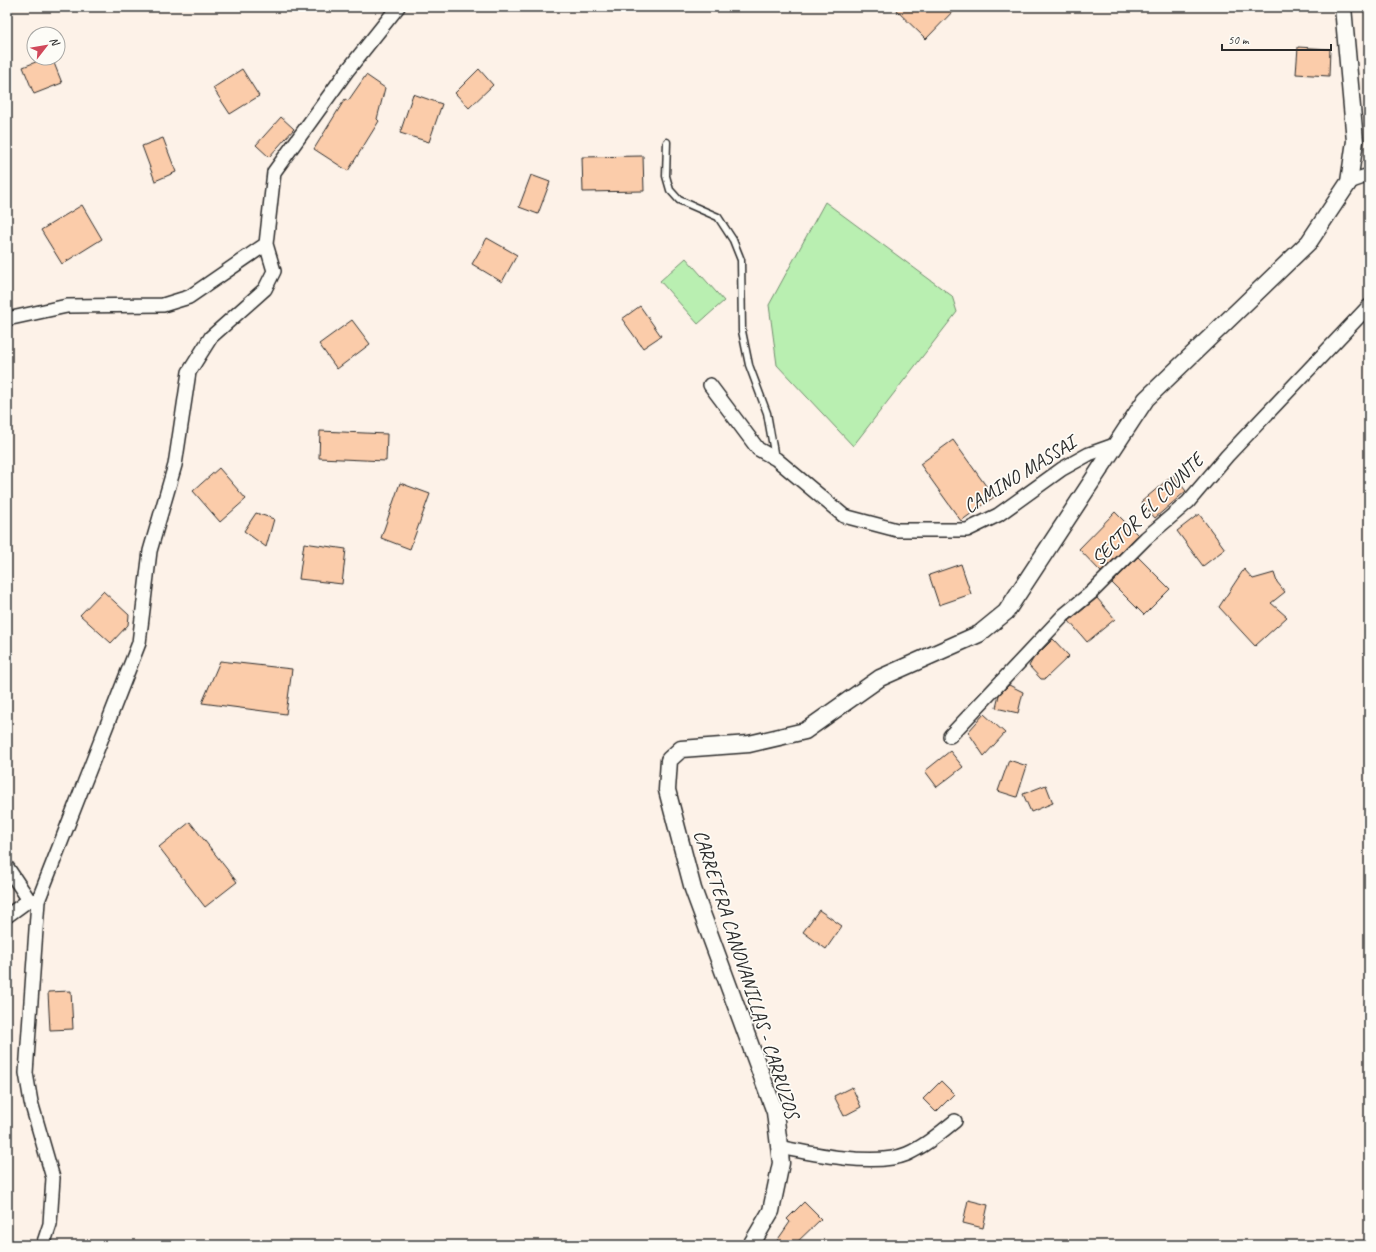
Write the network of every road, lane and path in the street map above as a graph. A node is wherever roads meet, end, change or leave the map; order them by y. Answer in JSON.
{"nodes":[{"id":1,"x":398,"y":7,"type":"edge"},
{"id":2,"x":1343,"y":7,"type":"edge"},
{"id":3,"x":667,"y":142,"type":"dead end"},
{"id":4,"x":1369,"y":175,"type":"edge"},
{"id":5,"x":1349,"y":182,"type":"junction"},
{"id":6,"x":266,"y":244,"type":"junction"},
{"id":7,"x":1369,"y":306,"type":"edge"},
{"id":8,"x":7,"y":319,"type":"edge"},
{"id":9,"x":710,"y":385,"type":"dead end"},
{"id":10,"x":1117,"y":444,"type":"junction"},
{"id":11,"x":776,"y":459,"type":"junction"},
{"id":12,"x":950,"y":736,"type":"dead end"},
{"id":13,"x":7,"y":867,"type":"edge"},
{"id":14,"x":34,"y":901,"type":"junction"},
{"id":15,"x":7,"y":916,"type":"edge"},
{"id":16,"x":955,"y":1121,"type":"dead end"},
{"id":17,"x":779,"y":1147,"type":"junction"},
{"id":18,"x":43,"y":1245,"type":"edge"},
{"id":19,"x":751,"y":1245,"type":"edge"}],
"edges":[{"from":1,"to":6,"type":"street"},
{"from":2,"to":5,"type":"street","name":"CARRETERA CANOVANILLAS - CARRUZOS"},
{"from":3,"to":11,"type":"lane"},
{"from":4,"to":5,"type":"street"},
{"from":5,"to":10,"type":"street","name":"CARRETERA CANOVANILLAS - CARRUZOS"},
{"from":6,"to":8,"type":"street"},
{"from":6,"to":14,"type":"street"},
{"from":7,"to":12,"type":"street","name":"SECTOR EL COUNTE"},
{"from":9,"to":11,"type":"street","name":"CAMINO MASSAI"},
{"from":10,"to":11,"type":"street","name":"CAMINO MASSAI"},
{"from":10,"to":17,"type":"street","name":"CARRETERA CANOVANILLAS - CARRUZOS"},
{"from":13,"to":14,"type":"street"},
{"from":14,"to":15,"type":"street"},
{"from":14,"to":18,"type":"street"},
{"from":16,"to":17,"type":"street"},
{"from":17,"to":19,"type":"street","name":"CARRETERA CANOVANILLAS - CARRUZOS"}]}
